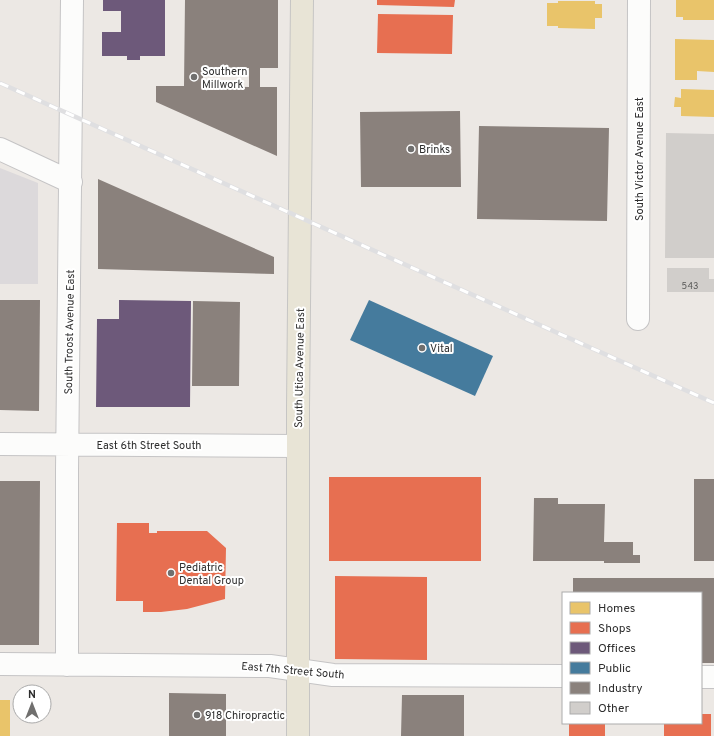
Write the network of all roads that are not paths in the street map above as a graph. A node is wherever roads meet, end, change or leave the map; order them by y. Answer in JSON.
{"nodes":[{"id":1,"x":72,"y":0,"type":"edge"},
{"id":2,"x":302,"y":0,"type":"edge"},
{"id":3,"x":639,"y":0,"type":"edge"},
{"id":4,"x":0,"y":149,"type":"edge"},
{"id":5,"x":71,"y":182,"type":"junction"},
{"id":6,"x":638,"y":319,"type":"dead end"},
{"id":7,"x":0,"y":444,"type":"edge"},
{"id":8,"x":67,"y":445,"type":"junction"},
{"id":9,"x":298,"y":446,"type":"junction"},
{"id":10,"x":0,"y":664,"type":"edge"},
{"id":11,"x":67,"y":665,"type":"junction"},
{"id":12,"x":299,"y":670,"type":"junction"},
{"id":13,"x":562,"y":676,"type":"edge"},
{"id":14,"x":702,"y":676,"type":"edge"},
{"id":15,"x":714,"y":677,"type":"edge"},
{"id":16,"x":298,"y":736,"type":"edge"}],
"edges":[{"from":1,"to":5,"type":"street","name":"South Troost Avenue East"},
{"from":2,"to":9,"type":"main road","name":"South Utica Avenue East"},
{"from":3,"to":6,"type":"street","name":"South Victor Avenue East"},
{"from":4,"to":5,"type":"street"},
{"from":5,"to":8,"type":"street","name":"South Troost Avenue East"},
{"from":7,"to":8,"type":"street","name":"East 6th Street South"},
{"from":8,"to":9,"type":"street","name":"East 6th Street South"},
{"from":8,"to":11,"type":"street","name":"South Troost Avenue East"},
{"from":9,"to":12,"type":"main road","name":"South Utica Avenue East"},
{"from":10,"to":11,"type":"street","name":"East 7th Street South"},
{"from":11,"to":12,"type":"street","name":"East 7th Street South"},
{"from":12,"to":13,"type":"street","name":"East 7th Street South"},
{"from":12,"to":16,"type":"main road","name":"South Utica Avenue East"},
{"from":14,"to":15,"type":"street"}]}
